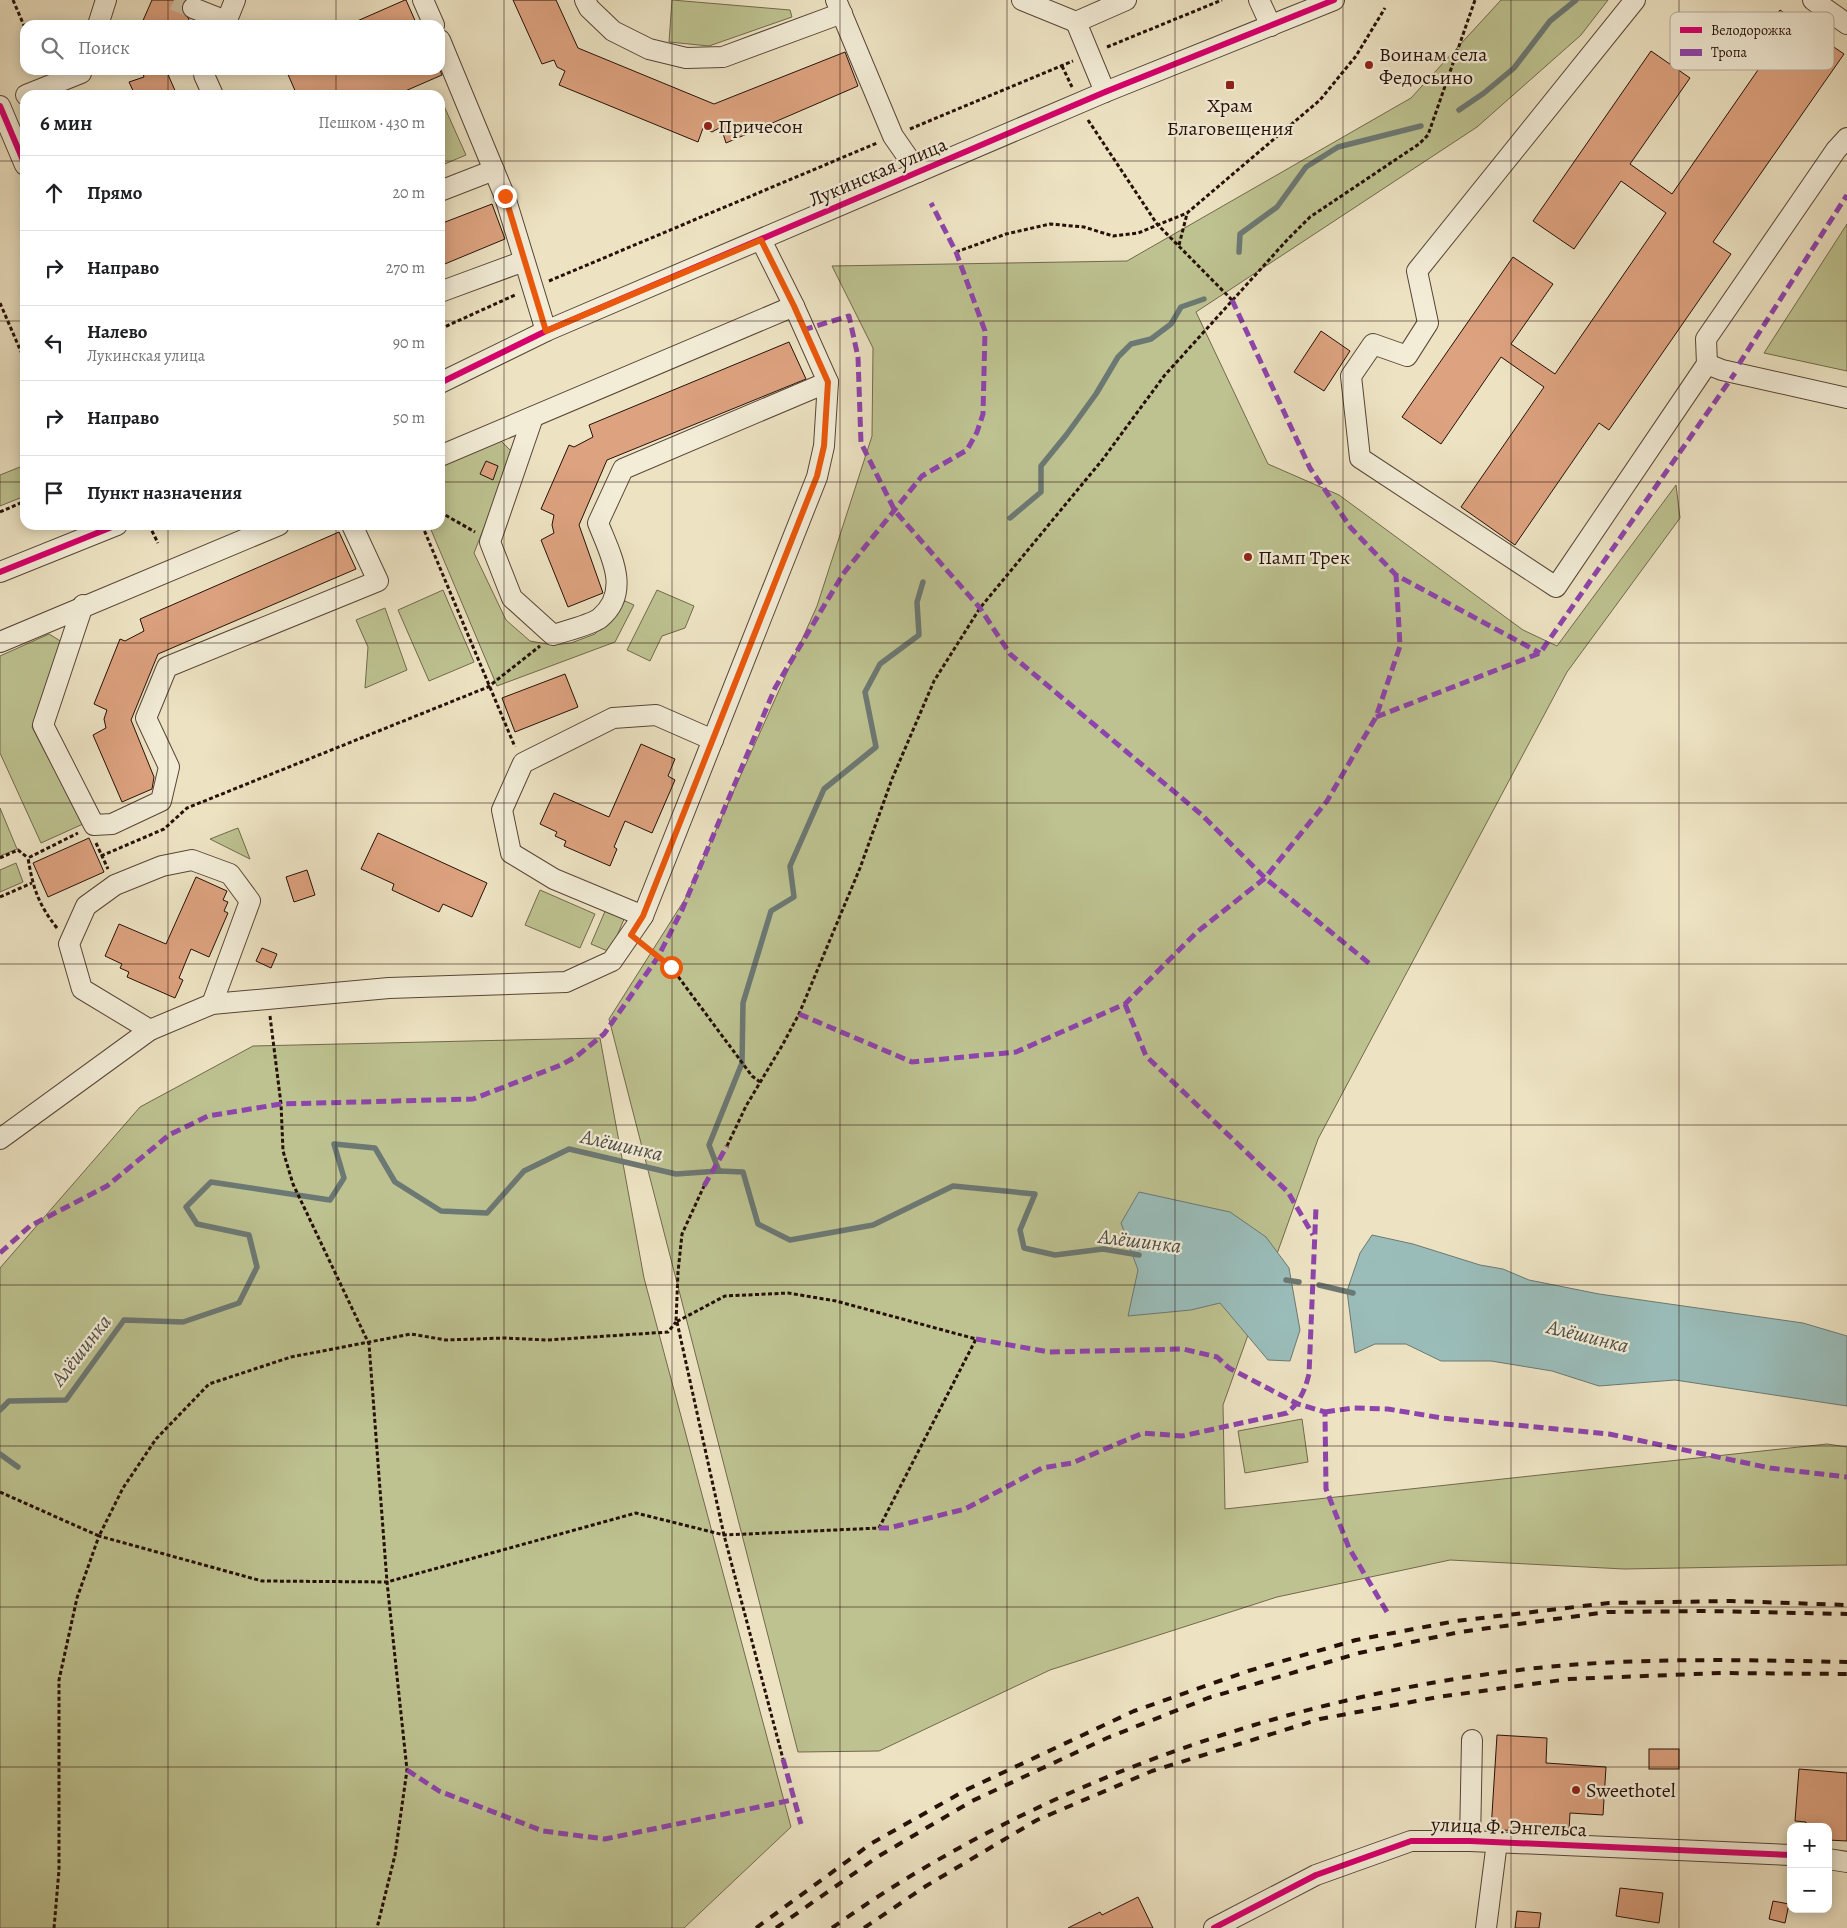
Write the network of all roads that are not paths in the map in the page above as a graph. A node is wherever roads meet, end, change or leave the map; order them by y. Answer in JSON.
{"nodes":[{"id":1,"x":106,"y":0,"type":"edge"},
{"id":2,"x":235,"y":0,"type":"edge"},
{"id":3,"x":423,"y":0,"type":"edge"},
{"id":4,"x":585,"y":0,"type":"edge"},
{"id":5,"x":1022,"y":0,"type":"edge"},
{"id":6,"x":1126,"y":0,"type":"edge"},
{"id":7,"x":1259,"y":0,"type":"edge"},
{"id":8,"x":1334,"y":0,"type":"edge"},
{"id":9,"x":1635,"y":0,"type":"edge"},
{"id":10,"x":1814,"y":0,"type":"edge"},
{"id":11,"x":1309,"y":5,"type":"edge"},
{"id":12,"x":839,"y":6,"type":"edge"},
{"id":13,"x":193,"y":8,"type":"tunnel mouth"},
{"id":14,"x":1830,"y":12,"type":"edge"},
{"id":15,"x":1834,"y":15,"type":"edge"},
{"id":16,"x":100,"y":20,"type":"edge"},
{"id":17,"x":219,"y":20,"type":"edge"},
{"id":18,"x":226,"y":20,"type":"edge"},
{"id":19,"x":432,"y":20,"type":"edge"},
{"id":20,"x":1076,"y":22,"type":"junction"},
{"id":21,"x":1847,"y":24,"type":"edge"},
{"id":22,"x":1271,"y":26,"type":"junction"},
{"id":23,"x":445,"y":52,"type":"edge"},
{"id":24,"x":76,"y":75,"type":"edge"},
{"id":25,"x":204,"y":75,"type":"edge"},
{"id":26,"x":38,"y":90,"type":"edge"},
{"id":27,"x":211,"y":90,"type":"edge"},
{"id":28,"x":1105,"y":92,"type":"junction"},
{"id":29,"x":20,"y":98,"type":"edge"},
{"id":30,"x":0,"y":106,"type":"edge"},
{"id":31,"x":1847,"y":138,"type":"edge"},
{"id":32,"x":20,"y":153,"type":"edge"},
{"id":33,"x":494,"y":170,"type":"junction"},
{"id":34,"x":918,"y":172,"type":"junction"},
{"id":35,"x":445,"y":189,"type":"edge"},
{"id":36,"x":761,"y":240,"type":"junction"},
{"id":37,"x":524,"y":261,"type":"junction"},
{"id":38,"x":445,"y":290,"type":"edge"},
{"id":39,"x":794,"y":306,"type":"junction"},
{"id":40,"x":546,"y":331,"type":"junction"},
{"id":41,"x":1706,"y":364,"type":"junction"},
{"id":42,"x":445,"y":381,"type":"edge"},
{"id":43,"x":828,"y":382,"type":"junction"},
{"id":44,"x":1847,"y":398,"type":"edge"},
{"id":45,"x":533,"y":417,"type":"junction"},
{"id":46,"x":445,"y":454,"type":"edge"},
{"id":47,"x":105,"y":530,"type":"edge"},
{"id":48,"x":267,"y":530,"type":"edge"},
{"id":49,"x":354,"y":530,"type":"edge"},
{"id":50,"x":0,"y":572,"type":"edge"},
{"id":51,"x":83,"y":605,"type":"junction"},
{"id":52,"x":0,"y":642,"type":"edge"},
{"id":53,"x":713,"y":740,"type":"junction"},
{"id":54,"x":643,"y":916,"type":"junction"},
{"id":55,"x":212,"y":1004,"type":"junction"},
{"id":56,"x":150,"y":1030,"type":"junction"},
{"id":57,"x":0,"y":1139,"type":"edge"},
{"id":58,"x":1472,"y":1740,"type":"dead end"},
{"id":59,"x":1470,"y":1841,"type":"junction"},
{"id":60,"x":1497,"y":1842,"type":"junction"},
{"id":61,"x":1787,"y":1855,"type":"edge"},
{"id":62,"x":1832,"y":1860,"type":"edge"},
{"id":63,"x":1847,"y":1862,"type":"edge"},
{"id":64,"x":1214,"y":1928,"type":"edge"},
{"id":65,"x":1486,"y":1928,"type":"edge"}],
"edges":[{"from":1,"to":16,"type":"street"},
{"from":2,"to":18,"type":"street"},
{"from":3,"to":19,"type":"street"},
{"from":4,"to":12,"type":"street"},
{"from":5,"to":20,"type":"street"},
{"from":6,"to":20,"type":"street"},
{"from":7,"to":22,"type":"street"},
{"from":8,"to":11,"type":"street","name":"Лукинская улица"},
{"from":9,"to":41,"type":"street"},
{"from":10,"to":14,"type":"street"},
{"from":11,"to":22,"type":"street","name":"Лукинская улица"},
{"from":12,"to":34,"type":"street"},
{"from":13,"to":17,"type":"street"},
{"from":15,"to":21,"type":"street"},
{"from":20,"to":28,"type":"street"},
{"from":22,"to":28,"type":"street","name":"Лукинская улица"},
{"from":23,"to":33,"type":"street"},
{"from":24,"to":26,"type":"street"},
{"from":25,"to":27,"type":"street"},
{"from":28,"to":34,"type":"street","name":"Лукинская улица"},
{"from":29,"to":30,"type":"street"},
{"from":30,"to":32,"type":"street"},
{"from":31,"to":41,"type":"street"},
{"from":33,"to":35,"type":"street"},
{"from":33,"to":37,"type":"street"},
{"from":34,"to":36,"type":"street","name":"Лукинская улица"},
{"from":36,"to":39,"type":"street"},
{"from":36,"to":40,"type":"street","name":"Лукинская улица"},
{"from":37,"to":38,"type":"street"},
{"from":37,"to":40,"type":"street"},
{"from":39,"to":43,"type":"street"},
{"from":39,"to":45,"type":"street"},
{"from":40,"to":42,"type":"street","name":"Лукинская улица"},
{"from":41,"to":44,"type":"street"},
{"from":43,"to":45,"type":"street"},
{"from":43,"to":53,"type":"street"},
{"from":45,"to":46,"type":"street"},
{"from":47,"to":50,"type":"street"},
{"from":48,"to":51,"type":"street"},
{"from":49,"to":51,"type":"street"},
{"from":51,"to":52,"type":"street"},
{"from":53,"to":54,"type":"street"},
{"from":53,"to":54,"type":"street"},
{"from":54,"to":55,"type":"street"},
{"from":55,"to":56,"type":"street"},
{"from":55,"to":56,"type":"street"},
{"from":56,"to":57,"type":"street"},
{"from":58,"to":59,"type":"street"},
{"from":59,"to":60,"type":"street","name":"улица Ф. Энгельса"},
{"from":59,"to":64,"type":"street","name":"улица Ф. Энгельса"},
{"from":60,"to":61,"type":"street","name":"улица Ф. Энгельса"},
{"from":60,"to":65,"type":"street"},
{"from":62,"to":63,"type":"street"}]}
